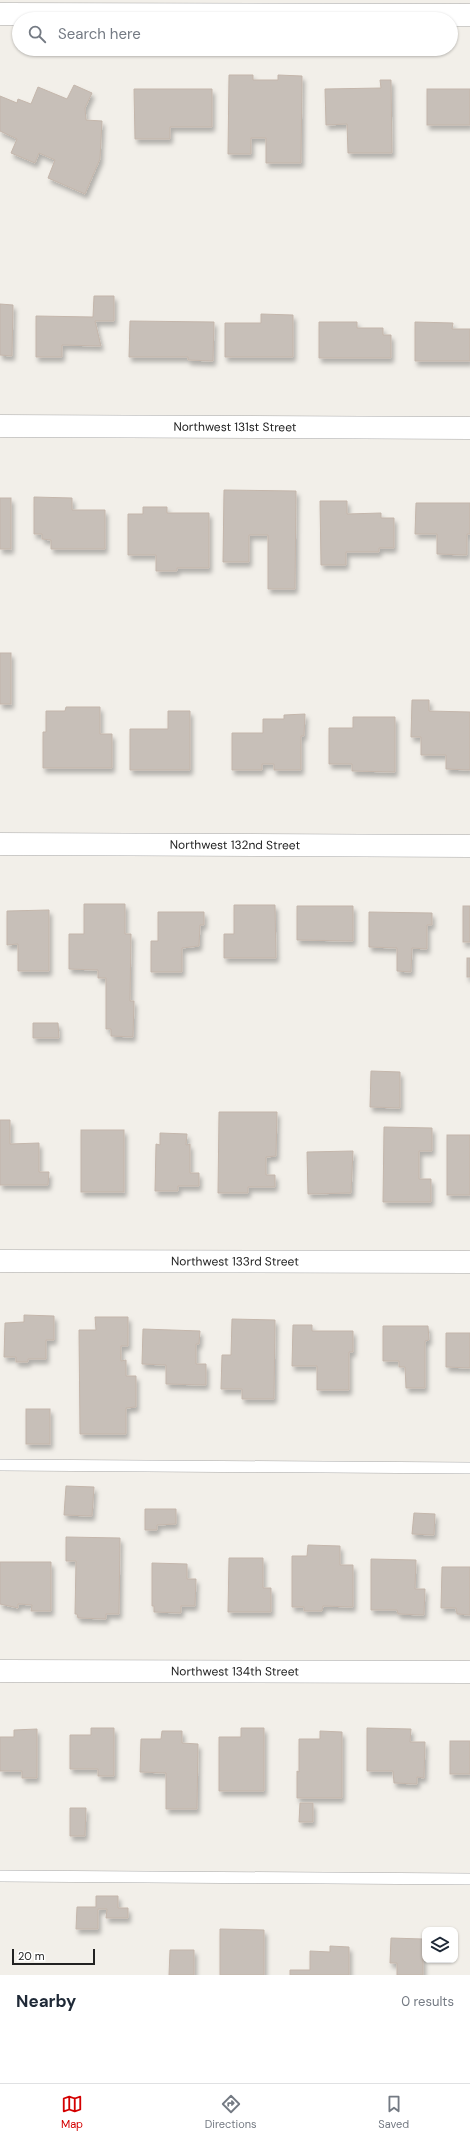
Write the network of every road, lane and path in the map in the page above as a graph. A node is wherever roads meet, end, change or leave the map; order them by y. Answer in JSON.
{"nodes":[{"id":1,"x":0,"y":14,"type":"edge"},
{"id":2,"x":12,"y":14,"type":"edge"},
{"id":3,"x":458,"y":15,"type":"edge"},
{"id":4,"x":470,"y":15,"type":"edge"},
{"id":5,"x":0,"y":426,"type":"edge"},
{"id":6,"x":470,"y":428,"type":"edge"},
{"id":7,"x":0,"y":844,"type":"edge"},
{"id":8,"x":470,"y":846,"type":"edge"},
{"id":9,"x":0,"y":1261,"type":"edge"},
{"id":10,"x":470,"y":1262,"type":"edge"},
{"id":11,"x":0,"y":1465,"type":"edge"},
{"id":12,"x":470,"y":1468,"type":"edge"},
{"id":13,"x":0,"y":1671,"type":"edge"},
{"id":14,"x":470,"y":1672,"type":"edge"},
{"id":15,"x":0,"y":1876,"type":"edge"},
{"id":16,"x":470,"y":1879,"type":"edge"}],
"edges":[{"from":1,"to":2,"type":"street"},
{"from":3,"to":4,"type":"street"},
{"from":5,"to":6,"type":"street","name":"Northwest 131st Street"},
{"from":7,"to":8,"type":"street","name":"Northwest 132nd Street"},
{"from":9,"to":10,"type":"street","name":"Northwest 133rd Street"},
{"from":11,"to":12,"type":"lane"},
{"from":13,"to":14,"type":"street","name":"Northwest 134th Street"},
{"from":15,"to":16,"type":"lane"}]}
